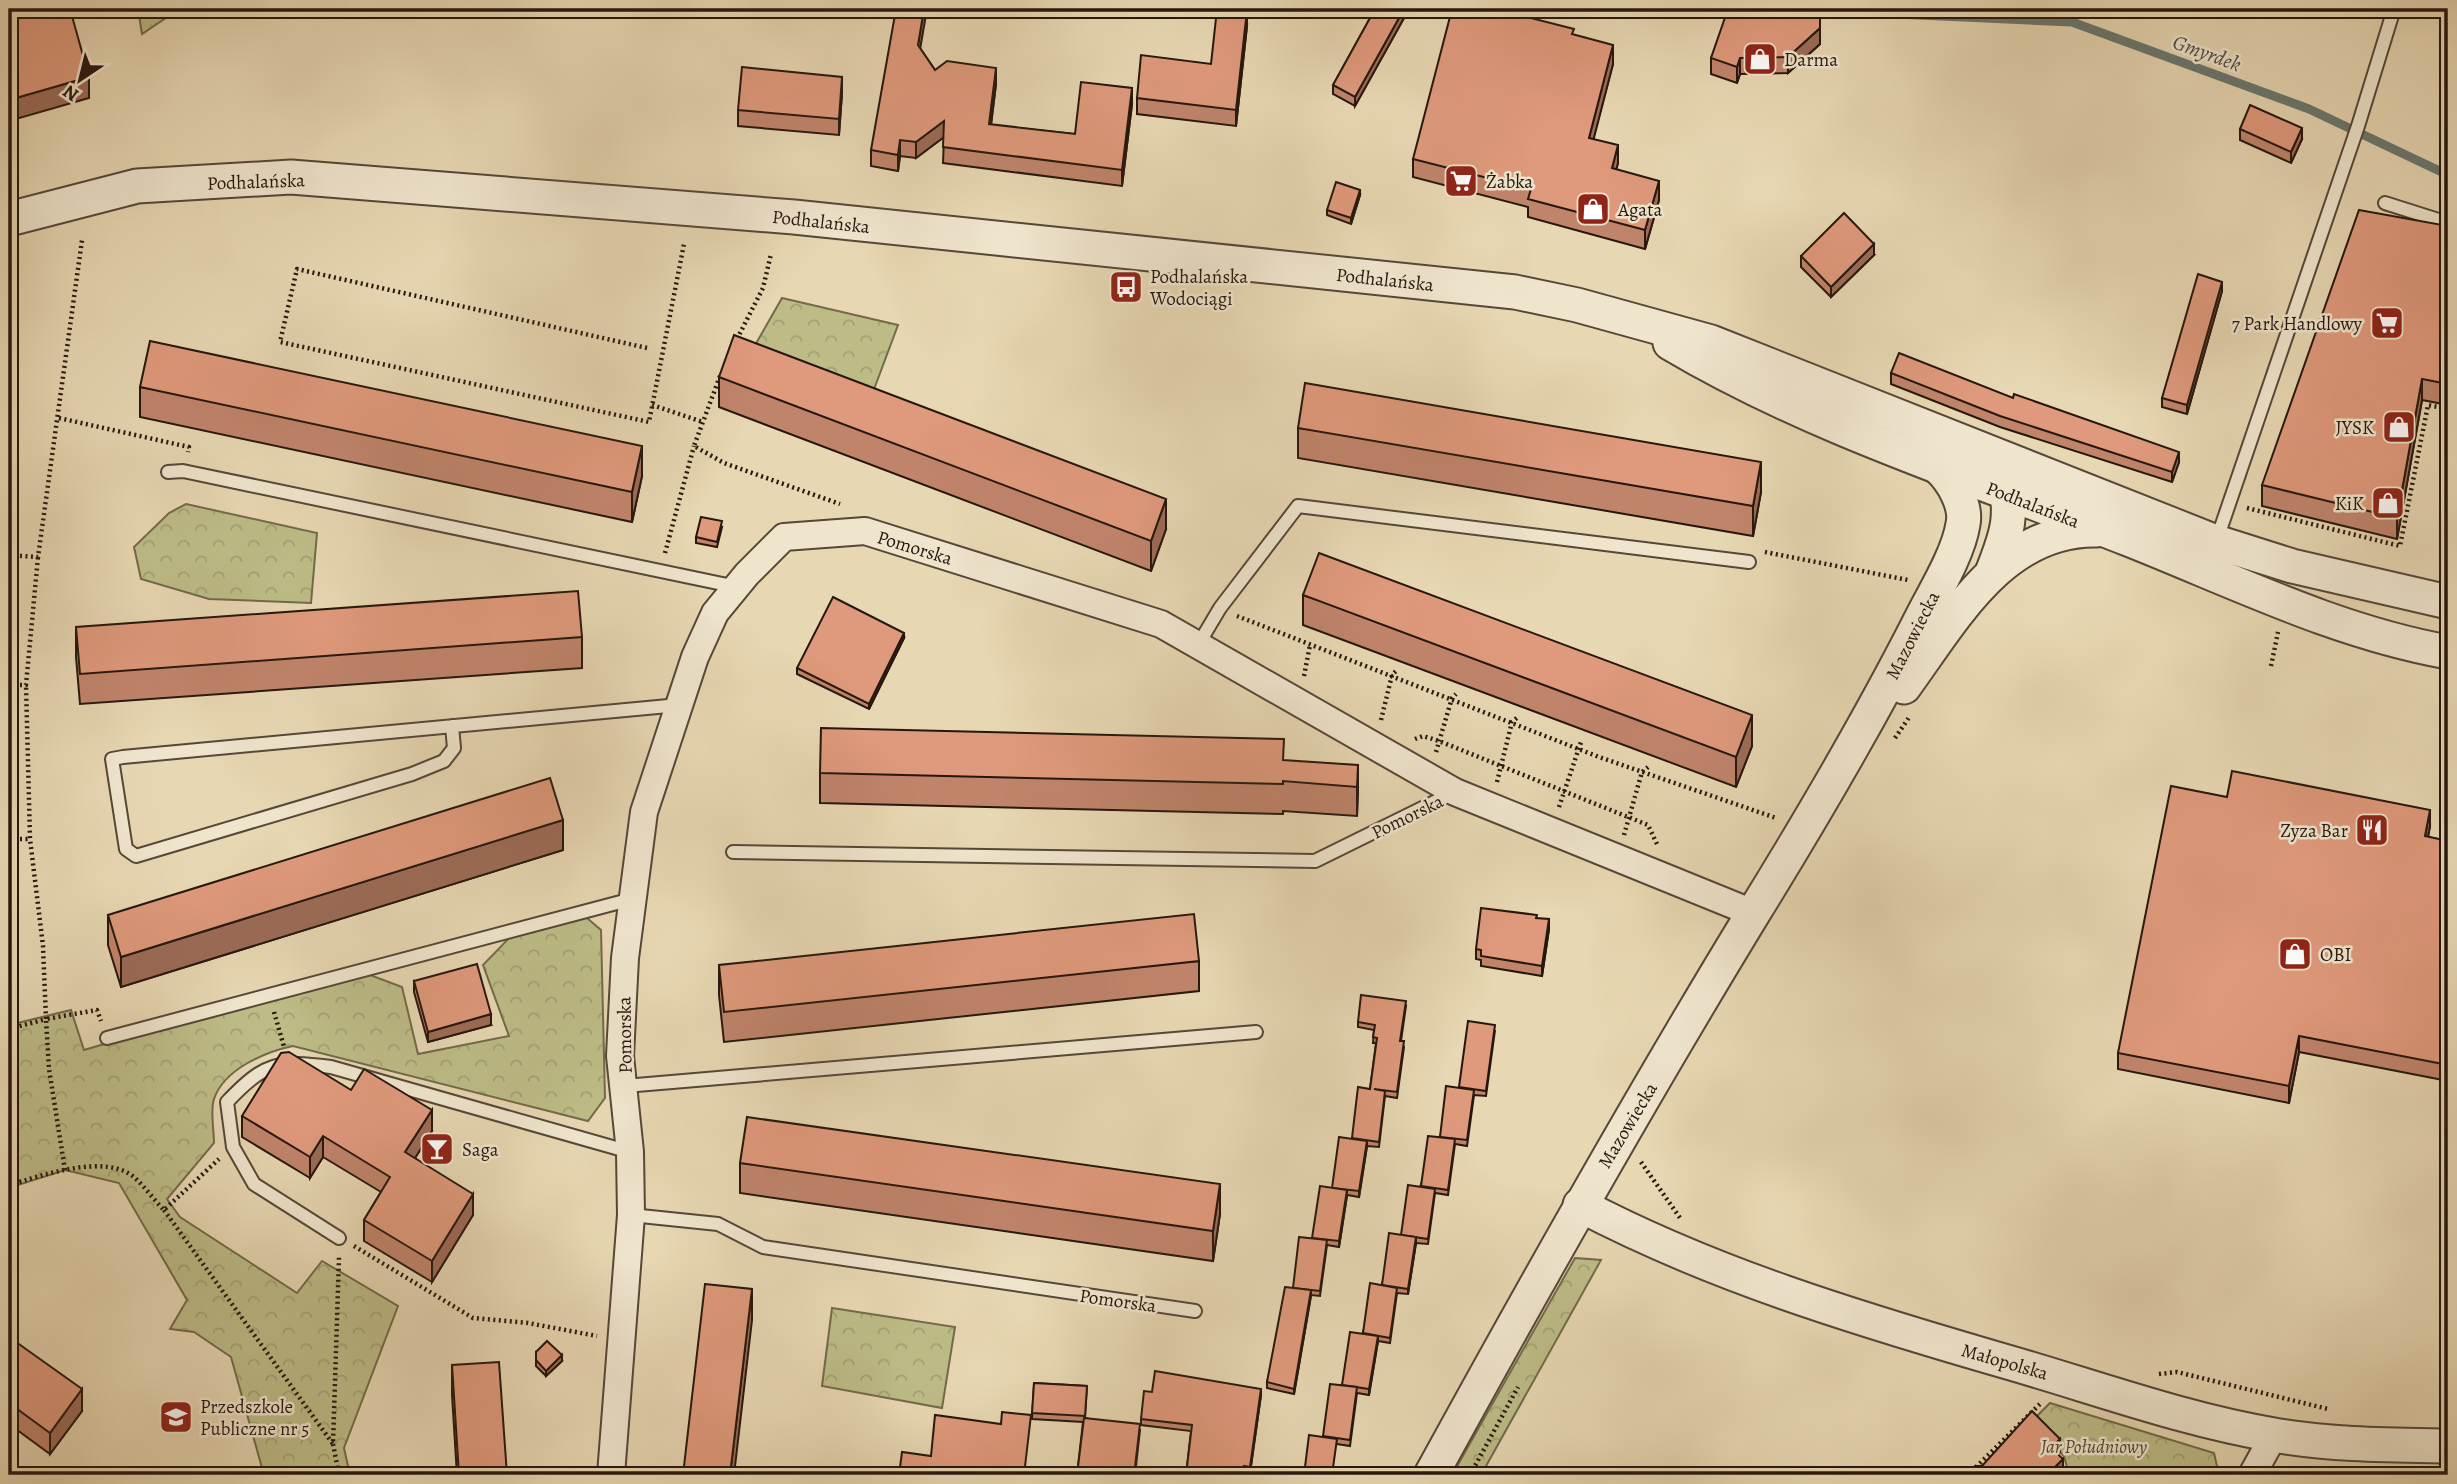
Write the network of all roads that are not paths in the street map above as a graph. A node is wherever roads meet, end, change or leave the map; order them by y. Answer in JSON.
{"nodes":[{"id":1,"x":2394,"y":9,"type":"edge"},
{"id":2,"x":2385,"y":203,"type":"dead end"},
{"id":3,"x":9,"y":219,"type":"edge"},
{"id":4,"x":2448,"y":223,"type":"edge"},
{"id":5,"x":1632,"y":320,"type":"junction"},
{"id":6,"x":1983,"y":449,"type":"junction"},
{"id":7,"x":1939,"y":468,"type":"junction"},
{"id":8,"x":168,"y":472,"type":"dead end"},
{"id":9,"x":2059,"y":478,"type":"junction"},
{"id":10,"x":2008,"y":495,"type":"junction"},
{"id":11,"x":1964,"y":523,"type":"junction"},
{"id":12,"x":2102,"y":530,"type":"junction"},
{"id":13,"x":2216,"y":542,"type":"junction"},
{"id":14,"x":1749,"y":562,"type":"road end"},
{"id":15,"x":1993,"y":570,"type":"junction"},
{"id":16,"x":737,"y":587,"type":"junction"},
{"id":17,"x":2448,"y":602,"type":"edge"},
{"id":18,"x":1198,"y":645,"type":"junction"},
{"id":19,"x":2448,"y":652,"type":"edge"},
{"id":20,"x":680,"y":705,"type":"junction"},
{"id":21,"x":452,"y":726,"type":"junction"},
{"id":22,"x":1832,"y":781,"type":"junction"},
{"id":23,"x":1455,"y":792,"type":"junction"},
{"id":24,"x":733,"y":852,"type":"dead end"},
{"id":25,"x":632,"y":899,"type":"junction"},
{"id":26,"x":1753,"y":913,"type":"junction"},
{"id":27,"x":1256,"y":1032,"type":"dead end"},
{"id":28,"x":107,"y":1038,"type":"road end"},
{"id":29,"x":625,"y":1086,"type":"junction"},
{"id":30,"x":630,"y":1152,"type":"junction"},
{"id":31,"x":1580,"y":1205,"type":"junction"},
{"id":32,"x":631,"y":1215,"type":"junction"},
{"id":33,"x":339,"y":1238,"type":"road end"},
{"id":34,"x":1195,"y":1311,"type":"dead end"},
{"id":35,"x":2274,"y":1435,"type":"junction"},
{"id":36,"x":2448,"y":1446,"type":"edge"},
{"id":37,"x":611,"y":1475,"type":"edge"},
{"id":38,"x":1431,"y":1475,"type":"edge"},
{"id":39,"x":2252,"y":1475,"type":"edge"}],
"edges":[{"from":1,"to":13,"type":"lane"},
{"from":2,"to":4,"type":"lane"},
{"from":3,"to":5,"type":"street","name":"Podhalańska"},
{"from":5,"to":6,"type":"street","name":"Podhalańska"},
{"from":5,"to":7,"type":"street","name":"Podhalańska"},
{"from":6,"to":9,"type":"street","name":"Podhalańska"},
{"from":6,"to":10,"type":"street","name":"Mazowiecka"},
{"from":7,"to":10,"type":"street","name":"Podhalańska"},
{"from":7,"to":11,"type":"street"},
{"from":8,"to":16,"type":"lane"},
{"from":9,"to":10,"type":"street"},
{"from":9,"to":13,"type":"street","name":"Podhalańska"},
{"from":10,"to":11,"type":"street"},
{"from":10,"to":12,"type":"street","name":"Podhalańska"},
{"from":10,"to":15,"type":"street","name":"Mazowiecka"},
{"from":11,"to":22,"type":"street","name":"Mazowiecka"},
{"from":12,"to":15,"type":"street","name":"Mazowiecka"},
{"from":12,"to":19,"type":"street","name":"Podhalańska"},
{"from":13,"to":17,"type":"street","name":"Podhalańska"},
{"from":14,"to":18,"type":"lane"},
{"from":15,"to":22,"type":"street","name":"Mazowiecka"},
{"from":16,"to":18,"type":"street","name":"Pomorska"},
{"from":16,"to":20,"type":"street","name":"Pomorska"},
{"from":18,"to":23,"type":"street","name":"Pomorska"},
{"from":20,"to":21,"type":"lane"},
{"from":20,"to":25,"type":"street","name":"Pomorska"},
{"from":21,"to":21,"type":"lane"},
{"from":22,"to":26,"type":"street","name":"Mazowiecka"},
{"from":23,"to":24,"type":"lane","name":"Pomorska"},
{"from":23,"to":26,"type":"street","name":"Pomorska"},
{"from":25,"to":28,"type":"lane"},
{"from":25,"to":29,"type":"street","name":"Pomorska"},
{"from":26,"to":31,"type":"street","name":"Mazowiecka"},
{"from":27,"to":29,"type":"lane","name":"Pomorska"},
{"from":29,"to":30,"type":"street","name":"Pomorska"},
{"from":30,"to":32,"type":"street","name":"Pomorska"},
{"from":30,"to":33,"type":"lane"},
{"from":31,"to":35,"type":"street","name":"Małopolska"},
{"from":31,"to":38,"type":"street","name":"Mazowiecka"},
{"from":32,"to":34,"type":"lane","name":"Pomorska"},
{"from":32,"to":37,"type":"street","name":"Pomorska"},
{"from":35,"to":36,"type":"street","name":"Małopolska"},
{"from":35,"to":39,"type":"street"}]}
